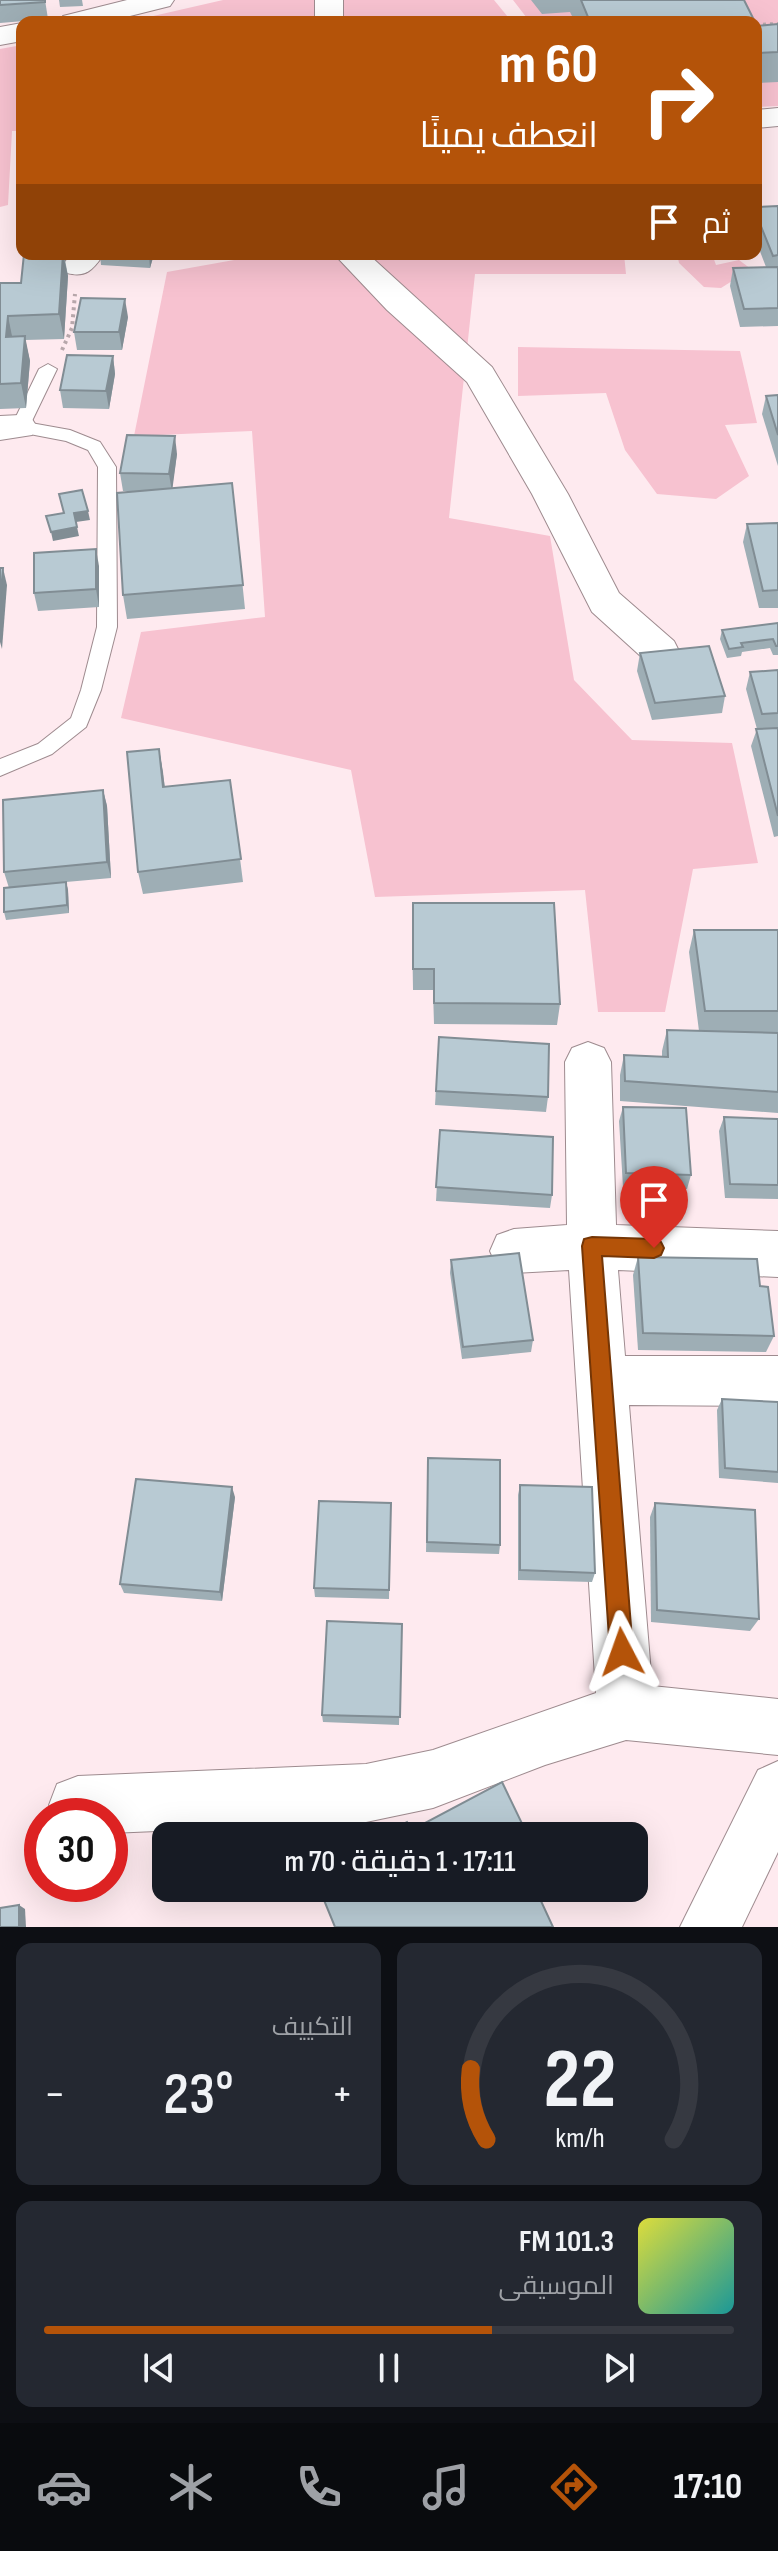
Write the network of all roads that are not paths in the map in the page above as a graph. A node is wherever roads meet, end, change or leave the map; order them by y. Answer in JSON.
{"nodes":[{"id":1,"x":147,"y":1,"type":"edge"},
{"id":2,"x":103,"y":16,"type":"edge"},
{"id":3,"x":356,"y":260,"type":"edge"},
{"id":4,"x":48,"y":369,"type":"road end"},
{"id":5,"x":10,"y":428,"type":"edge"},
{"id":6,"x":660,"y":651,"type":"edge"},
{"id":7,"x":0,"y":768,"type":"edge"},
{"id":8,"x":588,"y":1062,"type":"dead end"},
{"id":9,"x":592,"y":1246,"type":"junction"},
{"id":10,"x":514,"y":1251,"type":"edge"},
{"id":11,"x":778,"y":1254,"type":"edge"},
{"id":12,"x":601,"y":1380,"type":"junction"},
{"id":13,"x":778,"y":1381,"type":"edge"},
{"id":14,"x":626,"y":1712,"type":"junction"},
{"id":15,"x":778,"y":1727,"type":"edge"},
{"id":16,"x":778,"y":1790,"type":"edge"},
{"id":17,"x":128,"y":1803,"type":"edge"},
{"id":18,"x":710,"y":1927,"type":"edge"}],
"edges":[{"from":1,"to":2,"type":"street"},
{"from":3,"to":6,"type":"street"},
{"from":4,"to":5,"type":"lane"},
{"from":5,"to":7,"type":"lane"},
{"from":8,"to":9,"type":"street"},
{"from":9,"to":10,"type":"street"},
{"from":9,"to":11,"type":"street"},
{"from":9,"to":12,"type":"street"},
{"from":12,"to":13,"type":"street"},
{"from":12,"to":14,"type":"street"},
{"from":14,"to":15,"type":"street"},
{"from":14,"to":17,"type":"street"},
{"from":16,"to":18,"type":"street"}]}
